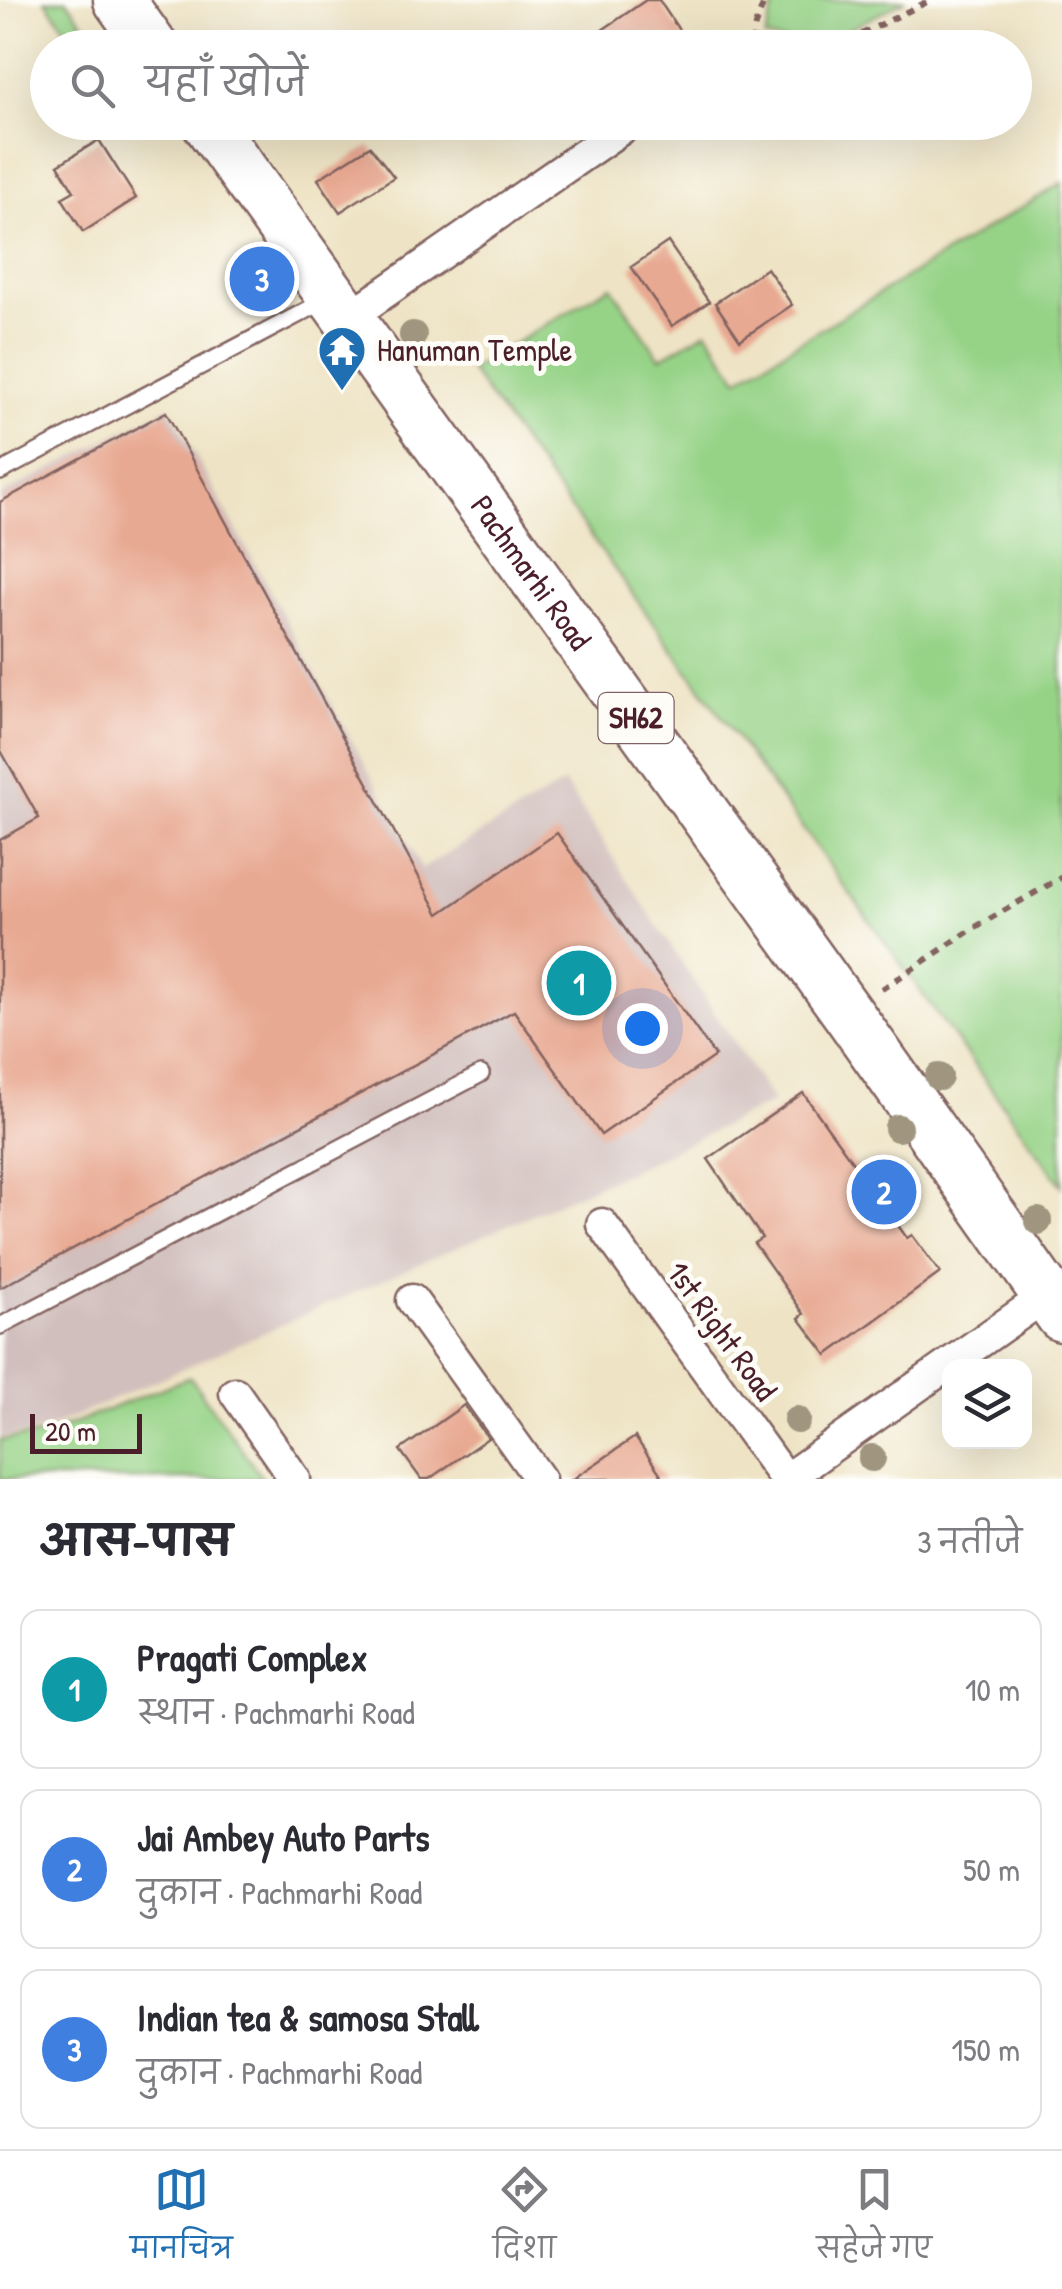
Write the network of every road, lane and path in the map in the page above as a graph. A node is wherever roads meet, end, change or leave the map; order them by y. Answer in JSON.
{"nodes":[{"id":1,"x":119,"y":0,"type":"edge"},
{"id":2,"x":765,"y":0,"type":"edge"},
{"id":3,"x":932,"y":0,"type":"edge"},
{"id":4,"x":140,"y":30,"type":"edge"},
{"id":5,"x":753,"y":30,"type":"edge"},
{"id":6,"x":870,"y":30,"type":"edge"},
{"id":7,"x":220,"y":140,"type":"edge"},
{"id":8,"x":604,"y":140,"type":"edge"},
{"id":9,"x":340,"y":308,"type":"junction"},
{"id":10,"x":0,"y":472,"type":"edge"},
{"id":11,"x":1062,"y":877,"type":"edge"},
{"id":12,"x":850,"y":1015,"type":"junction"},
{"id":13,"x":481,"y":1074,"type":"dead end"},
{"id":14,"x":602,"y":1224,"type":"dead end"},
{"id":15,"x":412,"y":1300,"type":"dead end"},
{"id":16,"x":1054,"y":1306,"type":"edge"},
{"id":17,"x":0,"y":1326,"type":"edge"},
{"id":18,"x":235,"y":1393,"type":"dead end"},
{"id":19,"x":296,"y":1479,"type":"edge"},
{"id":20,"x":540,"y":1479,"type":"edge"},
{"id":21,"x":785,"y":1479,"type":"edge"}],
"edges":[{"from":1,"to":4,"type":"main road"},
{"from":2,"to":5,"type":"path"},
{"from":3,"to":6,"type":"path"},
{"from":7,"to":9,"type":"main road","name":"Pachmarhi Road","number":"SH62"},
{"from":8,"to":9,"type":"street"},
{"from":9,"to":10,"type":"lane"},
{"from":9,"to":12,"type":"main road","name":"Pachmarhi Road","number":"SH62"},
{"from":11,"to":12,"type":"path"},
{"from":12,"to":16,"type":"main road","name":"Pachmarhi Road","number":"SH62"},
{"from":13,"to":17,"type":"lane"},
{"from":14,"to":21,"type":"street","name":"1st Right Road"},
{"from":15,"to":20,"type":"street"},
{"from":16,"to":21,"type":"street"},
{"from":18,"to":19,"type":"street"}]}
